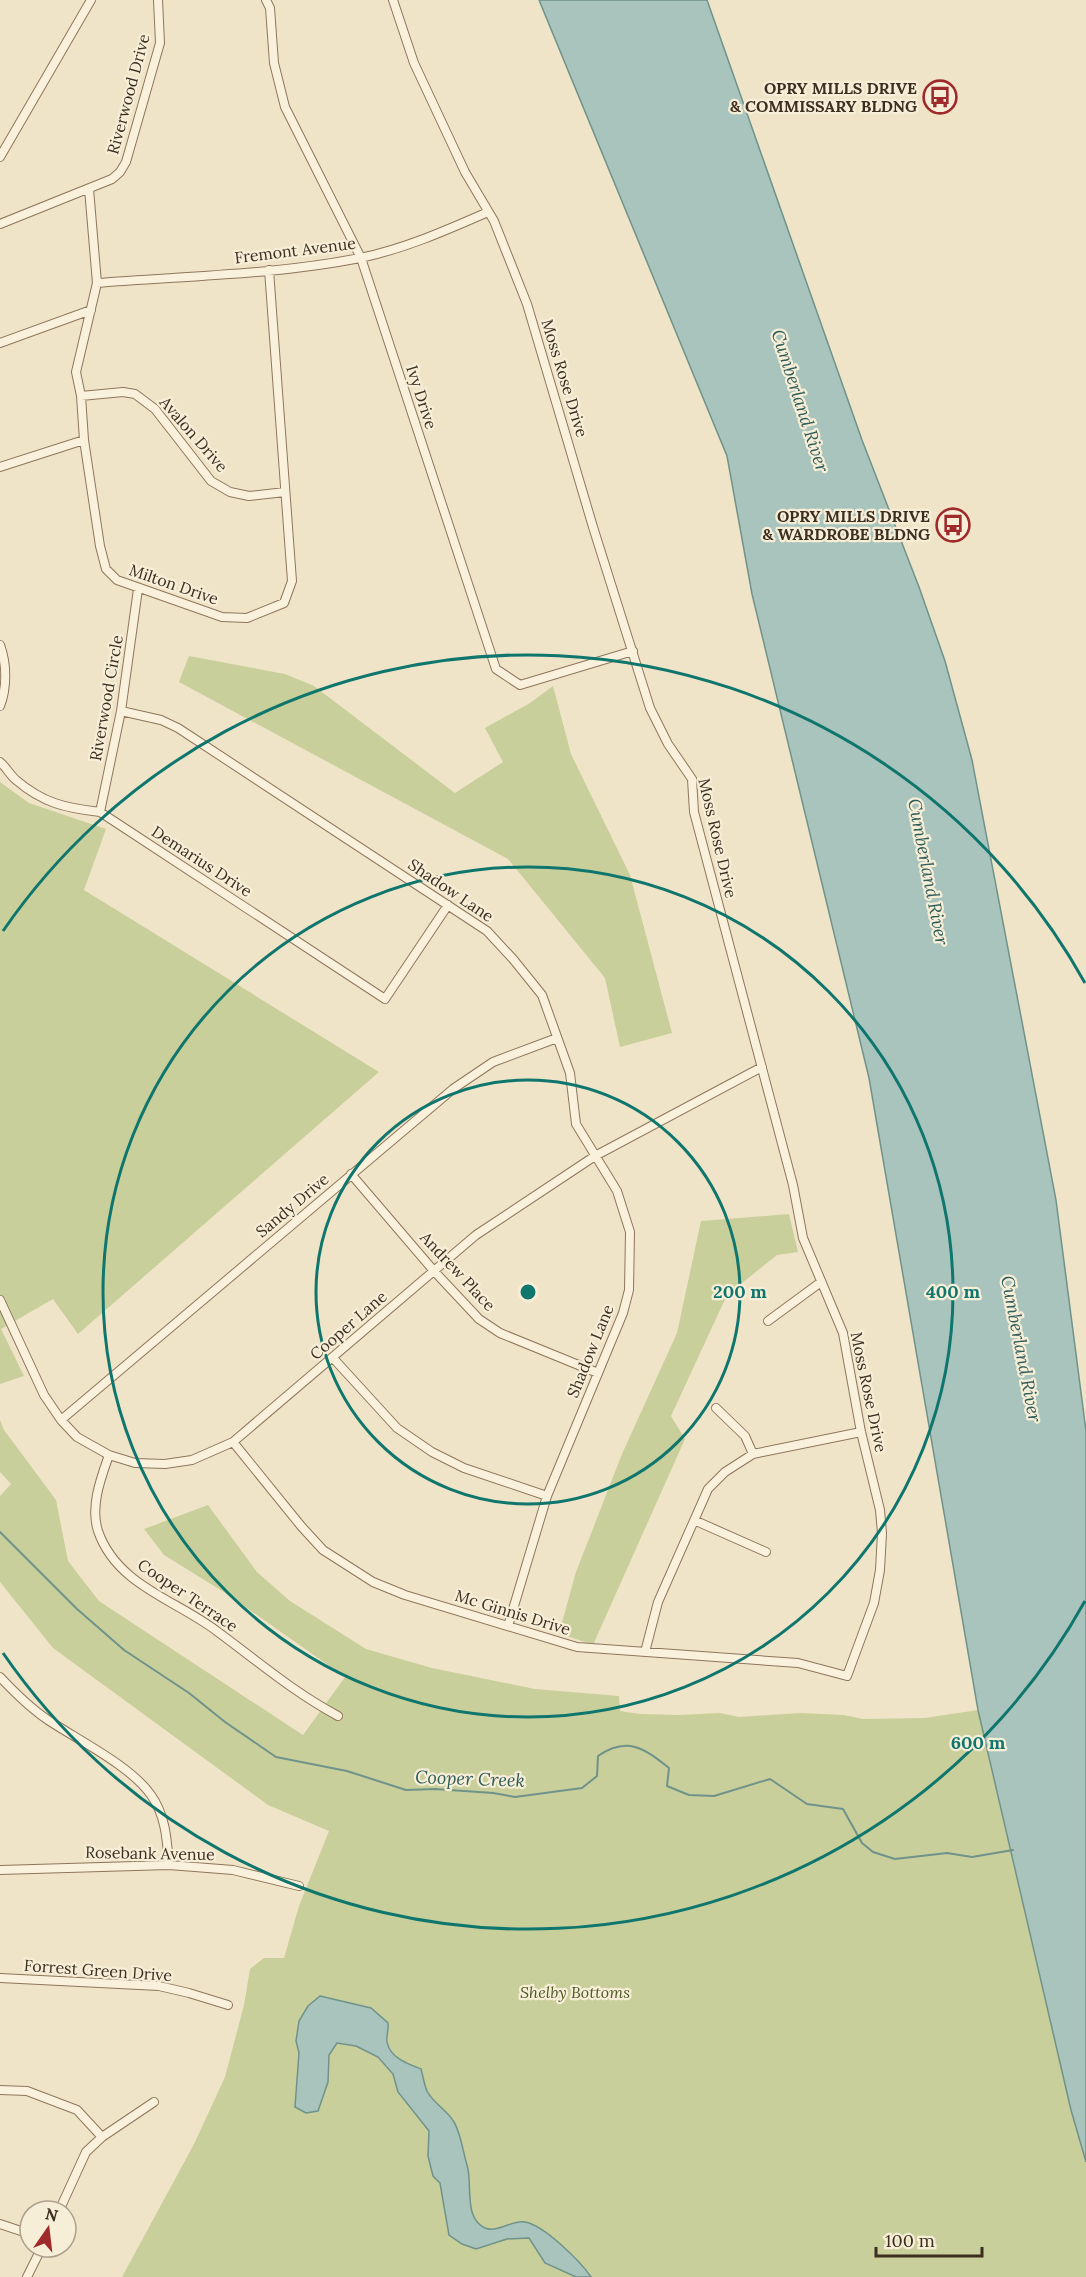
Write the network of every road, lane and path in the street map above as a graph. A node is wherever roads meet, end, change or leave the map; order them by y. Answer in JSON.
{"nodes":[{"id":1,"x":91,"y":0,"type":"edge"},
{"id":2,"x":158,"y":0,"type":"edge"},
{"id":3,"x":266,"y":0,"type":"edge"},
{"id":4,"x":393,"y":0,"type":"edge"},
{"id":5,"x":0,"y":157,"type":"edge"},
{"id":6,"x":89,"y":189,"type":"junction"},
{"id":7,"x":488,"y":212,"type":"junction"},
{"id":8,"x":0,"y":224,"type":"edge"},
{"id":9,"x":361,"y":258,"type":"junction"},
{"id":10,"x":269,"y":270,"type":"junction"},
{"id":11,"x":97,"y":283,"type":"junction"},
{"id":12,"x":91,"y":310,"type":"junction"},
{"id":13,"x":0,"y":343,"type":"edge"},
{"id":14,"x":81,"y":396,"type":"junction"},
{"id":15,"x":84,"y":440,"type":"junction"},
{"id":16,"x":0,"y":467,"type":"edge"},
{"id":17,"x":285,"y":492,"type":"junction"},
{"id":18,"x":138,"y":589,"type":"junction"},
{"id":19,"x":0,"y":645,"type":"edge"},
{"id":20,"x":633,"y":651,"type":"junction"},
{"id":21,"x":0,"y":706,"type":"edge"},
{"id":22,"x":121,"y":711,"type":"junction"},
{"id":23,"x":0,"y":762,"type":"edge"},
{"id":24,"x":100,"y":813,"type":"junction"},
{"id":25,"x":448,"y":905,"type":"junction"},
{"id":26,"x":557,"y":1038,"type":"junction"},
{"id":27,"x":762,"y":1067,"type":"junction"},
{"id":28,"x":595,"y":1156,"type":"junction"},
{"id":29,"x":351,"y":1174,"type":"junction"},
{"id":30,"x":434,"y":1271,"type":"junction"},
{"id":31,"x":821,"y":1282,"type":"junction"},
{"id":32,"x":0,"y":1300,"type":"edge"},
{"id":33,"x":768,"y":1322,"type":"dead end"},
{"id":34,"x":333,"y":1358,"type":"junction"},
{"id":35,"x":598,"y":1372,"type":"junction"},
{"id":36,"x":716,"y":1408,"type":"dead end"},
{"id":37,"x":61,"y":1420,"type":"junction"},
{"id":38,"x":861,"y":1432,"type":"junction"},
{"id":39,"x":233,"y":1442,"type":"junction"},
{"id":40,"x":753,"y":1454,"type":"junction"},
{"id":41,"x":109,"y":1455,"type":"junction"},
{"id":42,"x":547,"y":1496,"type":"junction"},
{"id":43,"x":696,"y":1521,"type":"junction"},
{"id":44,"x":766,"y":1552,"type":"dead end"},
{"id":45,"x":508,"y":1626,"type":"junction"},
{"id":46,"x":645,"y":1652,"type":"junction"},
{"id":47,"x":847,"y":1676,"type":"joint"},
{"id":48,"x":0,"y":1677,"type":"edge"},
{"id":49,"x":338,"y":1716,"type":"dead end"},
{"id":50,"x":169,"y":1865,"type":"junction"},
{"id":51,"x":0,"y":1870,"type":"edge"},
{"id":52,"x":298,"y":1886,"type":"dead end"},
{"id":53,"x":0,"y":1978,"type":"edge"},
{"id":54,"x":228,"y":2005,"type":"dead end"},
{"id":55,"x":0,"y":2090,"type":"edge"},
{"id":56,"x":154,"y":2102,"type":"dead end"},
{"id":57,"x":102,"y":2137,"type":"junction"},
{"id":58,"x":64,"y":2199,"type":"edge"},
{"id":59,"x":0,"y":2224,"type":"edge"},
{"id":60,"x":18,"y":2230,"type":"edge"},
{"id":61,"x":36,"y":2259,"type":"edge"},
{"id":62,"x":27,"y":2277,"type":"edge"}],
"edges":[{"from":1,"to":5,"type":"street"},
{"from":2,"to":6,"type":"street","name":"Riverwood Drive"},
{"from":3,"to":9,"type":"street","name":"Ivy Drive"},
{"from":4,"to":7,"type":"street","name":"Moss Rose Drive"},
{"from":6,"to":8,"type":"street","name":"Riverwood Drive"},
{"from":6,"to":11,"type":"street","name":"Milton Drive"},
{"from":7,"to":9,"type":"street","name":"Fremont Avenue"},
{"from":7,"to":20,"type":"street","name":"Moss Rose Drive"},
{"from":9,"to":10,"type":"street","name":"Fremont Avenue"},
{"from":9,"to":20,"type":"street","name":"Ivy Drive"},
{"from":10,"to":11,"type":"street","name":"Fremont Avenue"},
{"from":10,"to":17,"type":"street","name":"Milton Drive"},
{"from":11,"to":12,"type":"street","name":"Milton Drive"},
{"from":12,"to":13,"type":"street"},
{"from":12,"to":14,"type":"street","name":"Milton Drive"},
{"from":14,"to":15,"type":"street","name":"Milton Drive"},
{"from":14,"to":17,"type":"street","name":"Avalon Drive"},
{"from":15,"to":16,"type":"street"},
{"from":15,"to":18,"type":"street","name":"Milton Drive"},
{"from":17,"to":18,"type":"street","name":"Milton Drive"},
{"from":18,"to":22,"type":"street","name":"Riverwood Circle"},
{"from":19,"to":21,"type":"street"},
{"from":20,"to":27,"type":"street","name":"Moss Rose Drive"},
{"from":22,"to":24,"type":"street","name":"Riverwood Circle"},
{"from":22,"to":25,"type":"street","name":"Shadow Lane"},
{"from":23,"to":24,"type":"street","name":"Demarius Drive"},
{"from":24,"to":25,"type":"street","name":"Demarius Drive"},
{"from":25,"to":26,"type":"street","name":"Shadow Lane"},
{"from":26,"to":28,"type":"street","name":"Shadow Lane"},
{"from":26,"to":29,"type":"street","name":"Sandy Drive"},
{"from":27,"to":28,"type":"street","name":"Cooper Lane"},
{"from":27,"to":31,"type":"street","name":"Moss Rose Drive"},
{"from":28,"to":30,"type":"street","name":"Cooper Lane"},
{"from":28,"to":35,"type":"street","name":"Shadow Lane"},
{"from":29,"to":30,"type":"street","name":"Andrew Place"},
{"from":29,"to":37,"type":"street","name":"Sandy Drive"},
{"from":30,"to":34,"type":"street","name":"Cooper Lane"},
{"from":30,"to":35,"type":"street","name":"Andrew Place"},
{"from":31,"to":33,"type":"street"},
{"from":31,"to":38,"type":"street","name":"Moss Rose Drive"},
{"from":32,"to":37,"type":"street","name":"Cooper Lane"},
{"from":34,"to":39,"type":"street","name":"Cooper Lane"},
{"from":34,"to":42,"type":"street"},
{"from":35,"to":42,"type":"street","name":"Shadow Lane"},
{"from":36,"to":40,"type":"street"},
{"from":37,"to":41,"type":"street","name":"Cooper Lane"},
{"from":38,"to":40,"type":"street"},
{"from":38,"to":47,"type":"street","name":"Moss Rose Drive"},
{"from":39,"to":41,"type":"street","name":"Cooper Lane"},
{"from":39,"to":45,"type":"street","name":"Mc Ginnis Drive"},
{"from":40,"to":43,"type":"street"},
{"from":41,"to":49,"type":"street","name":"Cooper Terrace"},
{"from":42,"to":45,"type":"street","name":"Shadow Lane"},
{"from":43,"to":44,"type":"street"},
{"from":43,"to":46,"type":"street"},
{"from":45,"to":46,"type":"street","name":"Mc Ginnis Drive"},
{"from":46,"to":47,"type":"street","name":"Mc Ginnis Drive"},
{"from":48,"to":50,"type":"street"},
{"from":50,"to":51,"type":"street","name":"Rosebank Avenue"},
{"from":50,"to":52,"type":"street","name":"Rosebank Avenue"},
{"from":53,"to":54,"type":"street","name":"Forrest Green Drive"},
{"from":55,"to":57,"type":"street"},
{"from":56,"to":57,"type":"street"},
{"from":57,"to":58,"type":"street"},
{"from":59,"to":60,"type":"street"},
{"from":61,"to":62,"type":"street"}]}
